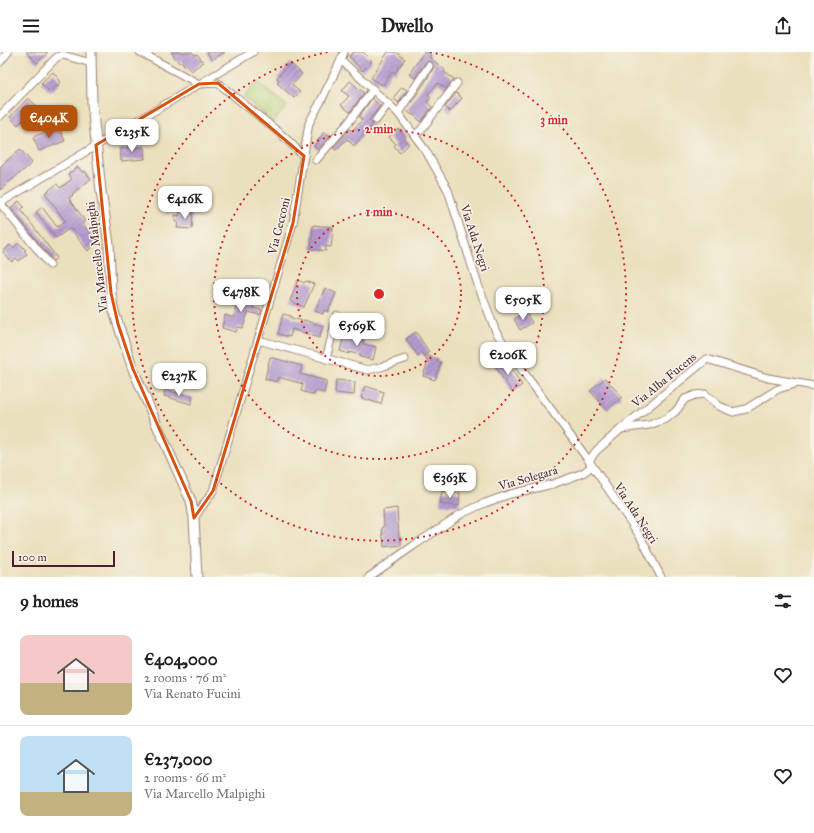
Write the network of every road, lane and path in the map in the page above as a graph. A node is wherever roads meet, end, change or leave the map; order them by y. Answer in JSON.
{"nodes":[{"id":1,"x":8,"y":52,"type":"edge"},
{"id":2,"x":91,"y":52,"type":"edge"},
{"id":3,"x":140,"y":52,"type":"edge"},
{"id":4,"x":237,"y":52,"type":"edge"},
{"id":5,"x":253,"y":52,"type":"edge"},
{"id":6,"x":344,"y":52,"type":"edge"},
{"id":7,"x":242,"y":59,"type":"junction"},
{"id":8,"x":341,"y":60,"type":"junction"},
{"id":9,"x":0,"y":62,"type":"edge"},
{"id":10,"x":91,"y":63,"type":"junction"},
{"id":11,"x":429,"y":66,"type":"dead end"},
{"id":12,"x":457,"y":83,"type":"dead end"},
{"id":13,"x":199,"y":84,"type":"junction"},
{"id":14,"x":373,"y":89,"type":"junction"},
{"id":15,"x":388,"y":104,"type":"junction"},
{"id":16,"x":398,"y":113,"type":"junction"},
{"id":17,"x":0,"y":116,"type":"edge"},
{"id":18,"x":376,"y":120,"type":"dead end"},
{"id":19,"x":415,"y":135,"type":"junction"},
{"id":20,"x":96,"y":145,"type":"junction"},
{"id":21,"x":304,"y":156,"type":"junction"},
{"id":22,"x":316,"y":160,"type":"dead end"},
{"id":23,"x":0,"y":203,"type":"edge"},
{"id":24,"x":50,"y":265,"type":"dead end"},
{"id":25,"x":337,"y":315,"type":"dead end"},
{"id":26,"x":258,"y":340,"type":"junction"},
{"id":27,"x":326,"y":359,"type":"junction"},
{"id":28,"x":405,"y":359,"type":"dead end"},
{"id":29,"x":798,"y":383,"type":"junction"},
{"id":30,"x":814,"y":386,"type":"edge"},
{"id":31,"x":621,"y":429,"type":"junction"},
{"id":32,"x":591,"y":463,"type":"junction"},
{"id":33,"x":194,"y":518,"type":"junction"},
{"id":34,"x":197,"y":577,"type":"edge"},
{"id":35,"x":369,"y":577,"type":"edge"},
{"id":36,"x":661,"y":577,"type":"edge"}],
"edges":[{"from":1,"to":9,"type":"street"},
{"from":2,"to":10,"type":"main road","name":"Via Marcello Malpighi"},
{"from":3,"to":13,"type":"street"},
{"from":4,"to":7,"type":"street"},
{"from":5,"to":7,"type":"street"},
{"from":6,"to":8,"type":"street","name":"Via Cecconi"},
{"from":7,"to":13,"type":"street"},
{"from":8,"to":14,"type":"street","name":"Via Ada Negri"},
{"from":8,"to":21,"type":"street","name":"Via Cecconi"},
{"from":10,"to":17,"type":"street"},
{"from":10,"to":20,"type":"main road","name":"Via Marcello Malpighi"},
{"from":11,"to":16,"type":"street"},
{"from":12,"to":19,"type":"street"},
{"from":13,"to":20,"type":"street"},
{"from":13,"to":21,"type":"street"},
{"from":14,"to":15,"type":"street","name":"Via Ada Negri"},
{"from":14,"to":22,"type":"street"},
{"from":15,"to":16,"type":"street","name":"Via Ada Negri"},
{"from":15,"to":18,"type":"street"},
{"from":16,"to":19,"type":"street","name":"Via Ada Negri"},
{"from":19,"to":32,"type":"street","name":"Via Ada Negri"},
{"from":20,"to":23,"type":"street"},
{"from":20,"to":33,"type":"main road","name":"Via Marcello Malpighi"},
{"from":21,"to":26,"type":"street","name":"Via Cecconi"},
{"from":23,"to":24,"type":"street"},
{"from":25,"to":27,"type":"street"},
{"from":26,"to":27,"type":"street"},
{"from":26,"to":33,"type":"street","name":"Via Cecconi"},
{"from":27,"to":28,"type":"street"},
{"from":29,"to":30,"type":"street","name":"Via Alba Fucens"},
{"from":29,"to":31,"type":"street"},
{"from":29,"to":31,"type":"street","name":"Via Alba Fucens"},
{"from":31,"to":32,"type":"street","name":"Via Alba Fucens"},
{"from":32,"to":35,"type":"street","name":"Via Solegara"},
{"from":32,"to":36,"type":"street","name":"Via Ada Negri"},
{"from":33,"to":34,"type":"main road","name":"Via Marcello Malpighi"}]}
